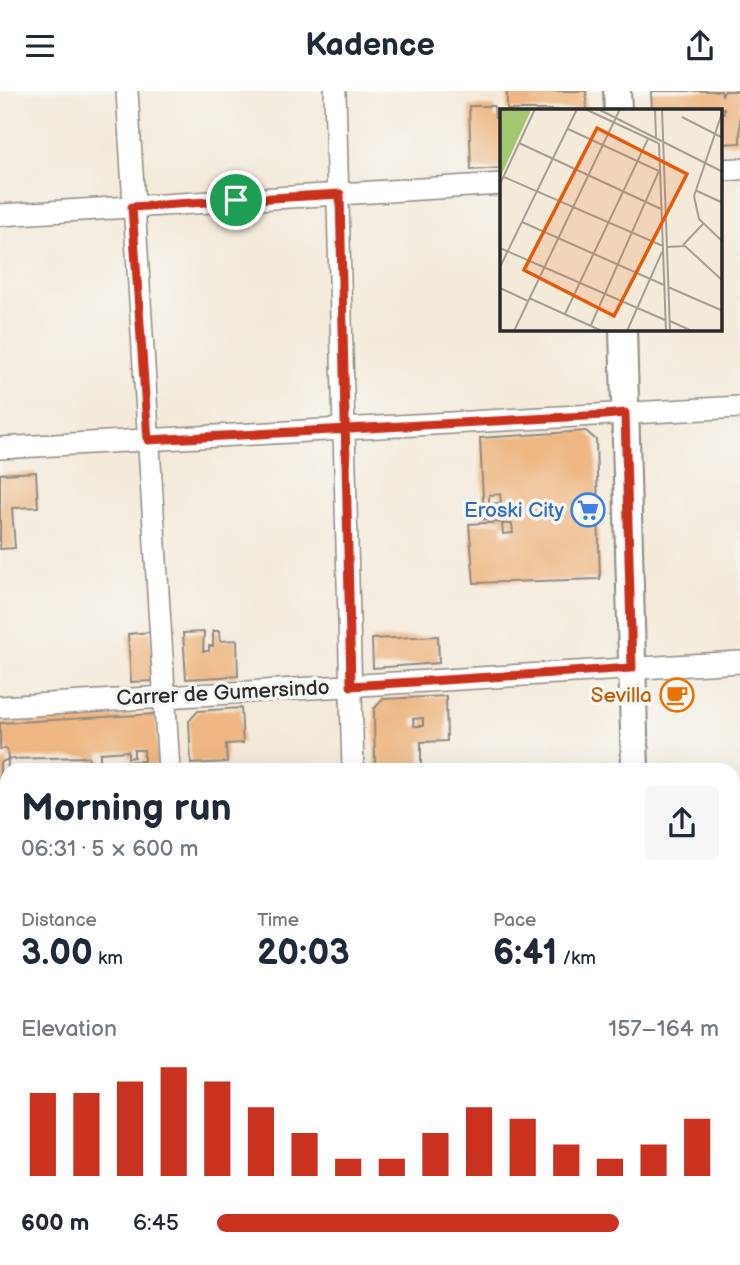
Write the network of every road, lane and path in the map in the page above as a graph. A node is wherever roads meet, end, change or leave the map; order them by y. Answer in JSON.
{"nodes":[{"id":1,"x":127,"y":91,"type":"edge"},
{"id":2,"x":335,"y":91,"type":"edge"},
{"id":3,"x":617,"y":91,"type":"edge"},
{"id":4,"x":618,"y":109,"type":"edge"},
{"id":5,"x":740,"y":169,"type":"edge"},
{"id":6,"x":722,"y":170,"type":"edge"},
{"id":7,"x":500,"y":184,"type":"edge"},
{"id":8,"x":340,"y":194,"type":"junction"},
{"id":9,"x":132,"y":207,"type":"junction"},
{"id":10,"x":0,"y":215,"type":"edge"},
{"id":11,"x":623,"y":331,"type":"edge"},
{"id":12,"x":740,"y":407,"type":"edge"},
{"id":13,"x":625,"y":413,"type":"junction"},
{"id":14,"x":345,"y":429,"type":"junction"},
{"id":15,"x":148,"y":440,"type":"junction"},
{"id":16,"x":0,"y":448,"type":"edge"},
{"id":17,"x":740,"y":662,"type":"edge"},
{"id":18,"x":632,"y":668,"type":"junction"},
{"id":19,"x":351,"y":686,"type":"junction"},
{"id":20,"x":164,"y":697,"type":"junction"},
{"id":21,"x":0,"y":707,"type":"edge"},
{"id":22,"x":169,"y":763,"type":"edge"},
{"id":23,"x":354,"y":763,"type":"edge"},
{"id":24,"x":635,"y":763,"type":"edge"}],
"edges":[{"from":1,"to":9,"type":"street"},
{"from":2,"to":8,"type":"street"},
{"from":3,"to":4,"type":"street"},
{"from":5,"to":6,"type":"street"},
{"from":7,"to":8,"type":"street"},
{"from":8,"to":9,"type":"street"},
{"from":8,"to":14,"type":"street"},
{"from":9,"to":10,"type":"street"},
{"from":9,"to":15,"type":"street"},
{"from":11,"to":13,"type":"street"},
{"from":12,"to":13,"type":"street"},
{"from":13,"to":14,"type":"street"},
{"from":13,"to":18,"type":"street"},
{"from":14,"to":15,"type":"street"},
{"from":14,"to":19,"type":"street"},
{"from":15,"to":16,"type":"street"},
{"from":15,"to":20,"type":"street"},
{"from":17,"to":18,"type":"street","name":"Carrer de Gumersindo"},
{"from":18,"to":19,"type":"street","name":"Carrer de Gumersindo"},
{"from":18,"to":24,"type":"street"},
{"from":19,"to":20,"type":"street","name":"Carrer de Gumersindo"},
{"from":19,"to":23,"type":"street"},
{"from":20,"to":21,"type":"street","name":"Carrer de Gumersindo"},
{"from":20,"to":22,"type":"street"}]}
